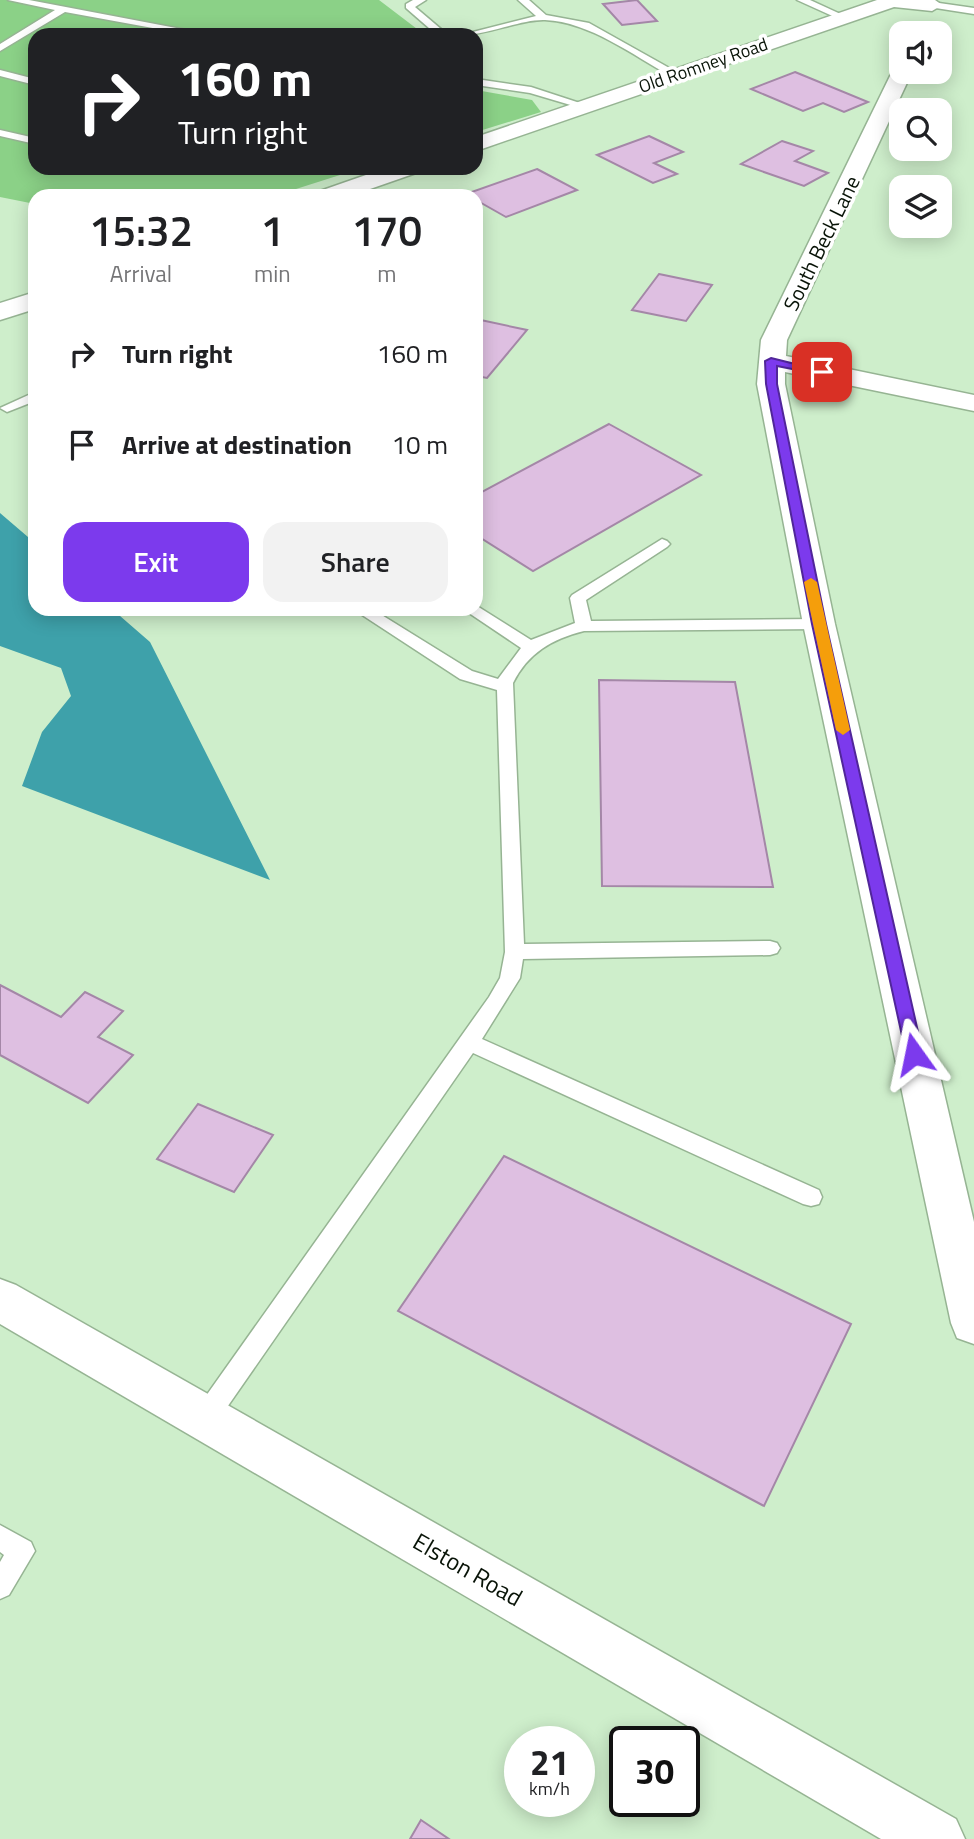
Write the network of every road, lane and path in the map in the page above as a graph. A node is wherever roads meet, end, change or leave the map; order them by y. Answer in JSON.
{"nodes":[{"id":1,"x":13,"y":0,"type":"edge"},
{"id":2,"x":421,"y":0,"type":"edge"},
{"id":3,"x":523,"y":0,"type":"edge"},
{"id":4,"x":802,"y":0,"type":"edge"},
{"id":5,"x":64,"y":9,"type":"junction"},
{"id":6,"x":930,"y":10,"type":"edge"},
{"id":7,"x":974,"y":10,"type":"edge"},
{"id":8,"x":543,"y":17,"type":"junction"},
{"id":9,"x":842,"y":17,"type":"junction"},
{"id":10,"x":33,"y":28,"type":"edge"},
{"id":11,"x":169,"y":28,"type":"edge"},
{"id":12,"x":435,"y":28,"type":"edge"},
{"id":13,"x":28,"y":31,"type":"edge"},
{"id":14,"x":483,"y":31,"type":"edge"},
{"id":15,"x":0,"y":48,"type":"edge"},
{"id":16,"x":0,"y":74,"type":"edge"},
{"id":17,"x":675,"y":74,"type":"junction"},
{"id":18,"x":28,"y":80,"type":"edge"},
{"id":19,"x":483,"y":83,"type":"edge"},
{"id":20,"x":896,"y":84,"type":"edge"},
{"id":21,"x":584,"y":106,"type":"junction"},
{"id":22,"x":0,"y":134,"type":"edge"},
{"id":23,"x":28,"y":140,"type":"edge"},
{"id":24,"x":483,"y":142,"type":"edge"},
{"id":25,"x":388,"y":175,"type":"edge"},
{"id":26,"x":348,"y":189,"type":"edge"},
{"id":27,"x":28,"y":302,"type":"edge"},
{"id":28,"x":0,"y":312,"type":"edge"},
{"id":29,"x":771,"y":361,"type":"junction"},
{"id":30,"x":28,"y":399,"type":"edge"},
{"id":31,"x":974,"y":403,"type":"edge"},
{"id":32,"x":8,"y":408,"type":"dead end"},
{"id":33,"x":663,"y":544,"type":"dead end"},
{"id":34,"x":371,"y":616,"type":"edge"},
{"id":35,"x":482,"y":616,"type":"edge"},
{"id":36,"x":819,"y":624,"type":"junction"},
{"id":37,"x":584,"y":626,"type":"junction"},
{"id":38,"x":532,"y":648,"type":"junction"},
{"id":39,"x":505,"y":687,"type":"junction"},
{"id":40,"x":770,"y":948,"type":"dead end"},
{"id":41,"x":515,"y":952,"type":"junction"},
{"id":42,"x":468,"y":1042,"type":"junction"},
{"id":43,"x":811,"y":1197,"type":"dead end"},
{"id":44,"x":0,"y":1300,"type":"edge"},
{"id":45,"x":974,"y":1323,"type":"edge"},
{"id":46,"x":205,"y":1418,"type":"junction"},
{"id":47,"x":0,"y":1538,"type":"edge"},
{"id":48,"x":0,"y":1586,"type":"edge"},
{"id":49,"x":936,"y":1839,"type":"edge"}],
"edges":[{"from":1,"to":5,"type":"lane"},
{"from":2,"to":12,"type":"lane"},
{"from":3,"to":8,"type":"lane"},
{"from":4,"to":9,"type":"lane"},
{"from":5,"to":10,"type":"lane"},
{"from":5,"to":11,"type":"lane"},
{"from":6,"to":7,"type":"lane"},
{"from":6,"to":9,"type":"street","name":"Old Romney Road"},
{"from":8,"to":14,"type":"lane"},
{"from":8,"to":17,"type":"lane"},
{"from":9,"to":17,"type":"street","name":"Old Romney Road"},
{"from":13,"to":15,"type":"lane"},
{"from":16,"to":18,"type":"lane"},
{"from":17,"to":21,"type":"street","name":"Old Romney Road"},
{"from":19,"to":21,"type":"lane"},
{"from":20,"to":29,"type":"street","name":"South Beck Lane"},
{"from":21,"to":24,"type":"street","name":"Old Romney Road"},
{"from":22,"to":23,"type":"lane"},
{"from":25,"to":26,"type":"street"},
{"from":27,"to":28,"type":"street"},
{"from":29,"to":31,"type":"street"},
{"from":29,"to":36,"type":"street","name":"South Beck Lane"},
{"from":30,"to":32,"type":"lane"},
{"from":33,"to":37,"type":"lane"},
{"from":34,"to":39,"type":"lane"},
{"from":35,"to":38,"type":"lane"},
{"from":36,"to":37,"type":"lane"},
{"from":36,"to":45,"type":"street","name":"South Beck Lane"},
{"from":37,"to":38,"type":"lane"},
{"from":38,"to":39,"type":"lane"},
{"from":39,"to":41,"type":"lane"},
{"from":40,"to":41,"type":"lane"},
{"from":41,"to":42,"type":"lane"},
{"from":42,"to":43,"type":"lane"},
{"from":42,"to":46,"type":"lane"},
{"from":44,"to":46,"type":"street","name":"Elston Road"},
{"from":46,"to":49,"type":"street","name":"Elston Road"},
{"from":47,"to":48,"type":"lane"}]}
